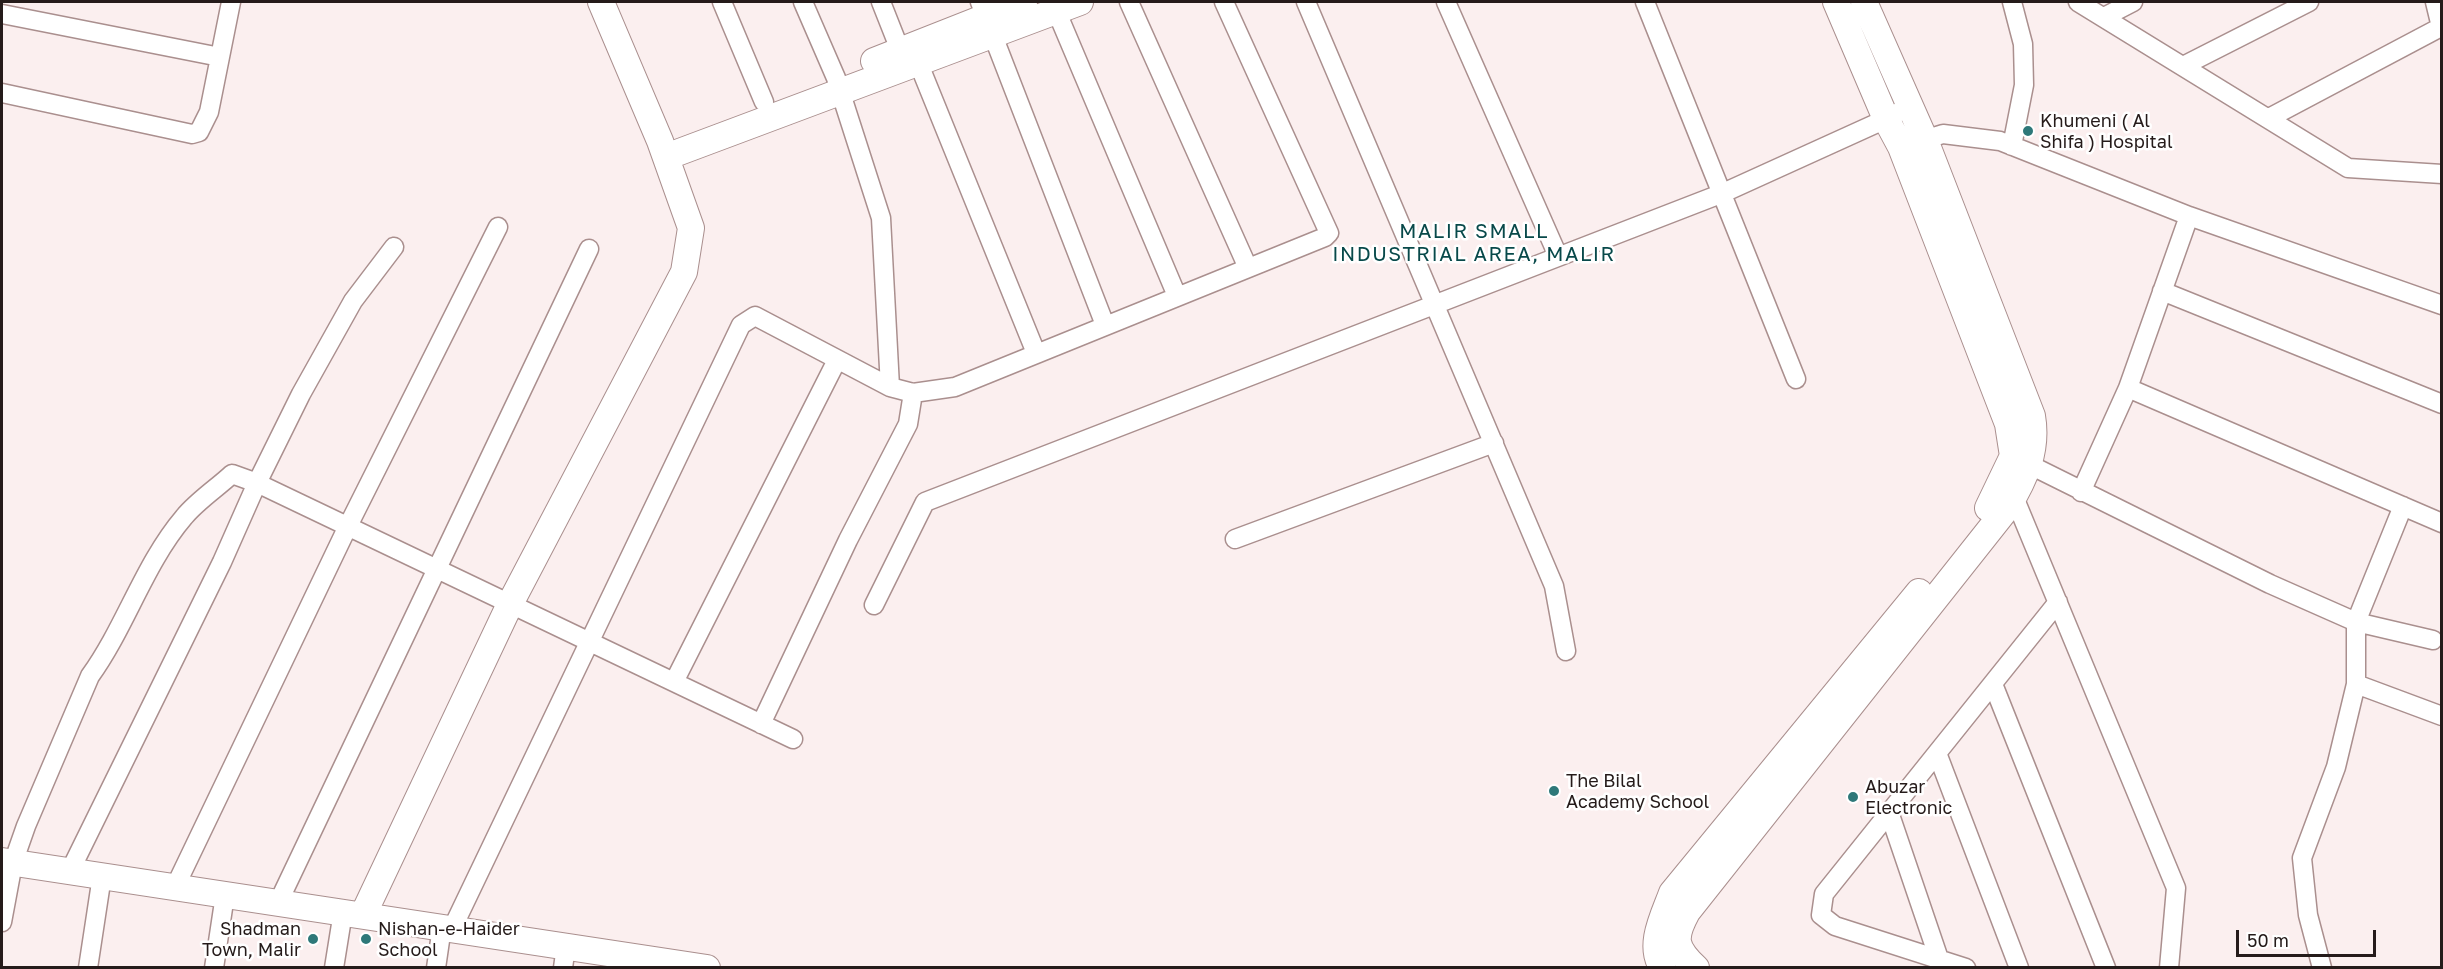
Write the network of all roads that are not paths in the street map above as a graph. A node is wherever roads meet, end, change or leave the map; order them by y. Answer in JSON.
{"nodes":[{"id":1,"x":231,"y":2,"type":"edge"},
{"id":2,"x":601,"y":2,"type":"edge"},
{"id":3,"x":722,"y":2,"type":"edge"},
{"id":4,"x":803,"y":2,"type":"edge"},
{"id":5,"x":881,"y":2,"type":"edge"},
{"id":6,"x":1024,"y":2,"type":"edge"},
{"id":7,"x":1080,"y":2,"type":"edge"},
{"id":8,"x":1129,"y":2,"type":"edge"},
{"id":9,"x":1224,"y":2,"type":"edge"},
{"id":10,"x":1306,"y":2,"type":"edge"},
{"id":11,"x":1446,"y":2,"type":"edge"},
{"id":12,"x":1645,"y":2,"type":"edge"},
{"id":13,"x":1836,"y":2,"type":"edge"},
{"id":14,"x":1864,"y":2,"type":"edge"},
{"id":15,"x":2012,"y":2,"type":"edge"},
{"id":16,"x":2078,"y":2,"type":"edge"},
{"id":17,"x":2133,"y":2,"type":"edge"},
{"id":18,"x":2309,"y":2,"type":"edge"},
{"id":19,"x":2435,"y":2,"type":"edge"},
{"id":20,"x":1056,"y":10,"type":"junction"},
{"id":21,"x":2,"y":15,"type":"edge"},
{"id":22,"x":986,"y":17,"type":"edge"},
{"id":23,"x":2104,"y":17,"type":"junction"},
{"id":24,"x":909,"y":56,"type":"junction"},
{"id":25,"x":220,"y":57,"type":"junction"},
{"id":26,"x":2183,"y":66,"type":"junction"},
{"id":27,"x":837,"y":85,"type":"junction"},
{"id":28,"x":2,"y":93,"type":"edge"},
{"id":29,"x":764,"y":102,"type":"junction"},
{"id":30,"x":1910,"y":106,"type":"junction"},
{"id":31,"x":2268,"y":118,"type":"junction"},
{"id":32,"x":1886,"y":119,"type":"junction"},
{"id":33,"x":1925,"y":140,"type":"junction"},
{"id":34,"x":2012,"y":146,"type":"junction"},
{"id":35,"x":1900,"y":147,"type":"junction"},
{"id":36,"x":663,"y":149,"type":"junction"},
{"id":37,"x":2442,"y":174,"type":"edge"},
{"id":38,"x":1723,"y":193,"type":"junction"},
{"id":39,"x":2189,"y":216,"type":"junction"},
{"id":40,"x":498,"y":227,"type":"dead end"},
{"id":41,"x":394,"y":247,"type":"dead end"},
{"id":42,"x":589,"y":249,"type":"dead end"},
{"id":43,"x":1558,"y":256,"type":"junction"},
{"id":44,"x":1248,"y":268,"type":"junction"},
{"id":45,"x":2162,"y":291,"type":"junction"},
{"id":46,"x":1177,"y":296,"type":"junction"},
{"id":47,"x":2442,"y":305,"type":"edge"},
{"id":48,"x":1435,"y":306,"type":"junction"},
{"id":49,"x":1105,"y":325,"type":"junction"},
{"id":50,"x":1036,"y":352,"type":"junction"},
{"id":51,"x":837,"y":360,"type":"junction"},
{"id":52,"x":1796,"y":379,"type":"dead end"},
{"id":53,"x":890,"y":387,"type":"junction"},
{"id":54,"x":2128,"y":388,"type":"junction"},
{"id":55,"x":913,"y":393,"type":"junction"},
{"id":56,"x":2442,"y":404,"type":"edge"},
{"id":57,"x":1494,"y":443,"type":"junction"},
{"id":58,"x":2021,"y":461,"type":"junction"},
{"id":59,"x":256,"y":483,"type":"junction"},
{"id":60,"x":2081,"y":492,"type":"junction"},
{"id":61,"x":2014,"y":497,"type":"junction"},
{"id":62,"x":2403,"y":506,"type":"junction"},
{"id":63,"x":2442,"y":523,"type":"edge"},
{"id":64,"x":348,"y":526,"type":"junction"},
{"id":65,"x":1235,"y":538,"type":"dead end"},
{"id":66,"x":437,"y":569,"type":"junction"},
{"id":67,"x":2058,"y":602,"type":"junction"},
{"id":68,"x":510,"y":604,"type":"junction"},
{"id":69,"x":874,"y":605,"type":"dead end"},
{"id":70,"x":2356,"y":622,"type":"junction"},
{"id":71,"x":2433,"y":640,"type":"dead end"},
{"id":72,"x":590,"y":642,"type":"junction"},
{"id":73,"x":1566,"y":651,"type":"dead end"},
{"id":74,"x":674,"y":682,"type":"junction"},
{"id":75,"x":1993,"y":684,"type":"junction"},
{"id":76,"x":2356,"y":684,"type":"junction"},
{"id":77,"x":2442,"y":716,"type":"edge"},
{"id":78,"x":761,"y":724,"type":"junction"},
{"id":79,"x":793,"y":739,"type":"dead end"},
{"id":80,"x":1937,"y":753,"type":"junction"},
{"id":81,"x":1889,"y":813,"type":"junction"},
{"id":82,"x":7,"y":862,"type":"edge"},
{"id":83,"x":70,"y":871,"type":"junction"},
{"id":84,"x":102,"y":876,"type":"junction"},
{"id":85,"x":175,"y":887,"type":"junction"},
{"id":86,"x":225,"y":895,"type":"junction"},
{"id":87,"x":278,"y":903,"type":"junction"},
{"id":88,"x":353,"y":914,"type":"junction"},
{"id":89,"x":2,"y":922,"type":"edge"},
{"id":90,"x":447,"y":928,"type":"junction"},
{"id":91,"x":564,"y":957,"type":"edge"},
{"id":92,"x":1939,"y":959,"type":"junction"},
{"id":93,"x":692,"y":966,"type":"edge"},
{"id":94,"x":88,"y":968,"type":"edge"},
{"id":95,"x":214,"y":968,"type":"edge"},
{"id":96,"x":334,"y":968,"type":"edge"},
{"id":97,"x":436,"y":968,"type":"edge"},
{"id":98,"x":1663,"y":968,"type":"edge"},
{"id":99,"x":1696,"y":968,"type":"edge"},
{"id":100,"x":1966,"y":968,"type":"edge"},
{"id":101,"x":2019,"y":968,"type":"edge"},
{"id":102,"x":2106,"y":968,"type":"edge"},
{"id":103,"x":2169,"y":968,"type":"edge"},
{"id":104,"x":2322,"y":968,"type":"edge"}],
"edges":[{"from":1,"to":25,"type":"street"},
{"from":2,"to":36,"type":"street"},
{"from":3,"to":29,"type":"street"},
{"from":4,"to":27,"type":"street"},
{"from":5,"to":24,"type":"street"},
{"from":6,"to":22,"type":"street"},
{"from":7,"to":20,"type":"street"},
{"from":8,"to":44,"type":"street"},
{"from":9,"to":44,"type":"street"},
{"from":10,"to":48,"type":"street"},
{"from":11,"to":43,"type":"street"},
{"from":12,"to":38,"type":"street"},
{"from":13,"to":32,"type":"street"},
{"from":14,"to":30,"type":"street"},
{"from":15,"to":34,"type":"street"},
{"from":16,"to":23,"type":"street"},
{"from":17,"to":23,"type":"street"},
{"from":18,"to":26,"type":"street"},
{"from":19,"to":31,"type":"street"},
{"from":20,"to":22,"type":"street"},
{"from":20,"to":46,"type":"street"},
{"from":21,"to":25,"type":"street"},
{"from":22,"to":24,"type":"street"},
{"from":22,"to":49,"type":"street"},
{"from":23,"to":26,"type":"street"},
{"from":24,"to":27,"type":"street"},
{"from":24,"to":50,"type":"street"},
{"from":25,"to":28,"type":"street"},
{"from":26,"to":31,"type":"street"},
{"from":27,"to":29,"type":"street"},
{"from":27,"to":36,"type":"street"},
{"from":27,"to":53,"type":"street"},
{"from":29,"to":36,"type":"street"},
{"from":30,"to":32,"type":"street"},
{"from":30,"to":33,"type":"street"},
{"from":31,"to":37,"type":"street"},
{"from":32,"to":35,"type":"street"},
{"from":32,"to":38,"type":"street"},
{"from":33,"to":34,"type":"street"},
{"from":33,"to":35,"type":"street"},
{"from":33,"to":58,"type":"street"},
{"from":34,"to":39,"type":"street"},
{"from":35,"to":58,"type":"street"},
{"from":36,"to":68,"type":"street"},
{"from":38,"to":43,"type":"street"},
{"from":38,"to":52,"type":"street"},
{"from":39,"to":45,"type":"street"},
{"from":39,"to":47,"type":"street"},
{"from":40,"to":64,"type":"street"},
{"from":41,"to":59,"type":"street"},
{"from":42,"to":66,"type":"street"},
{"from":43,"to":48,"type":"street"},
{"from":44,"to":46,"type":"street"},
{"from":45,"to":54,"type":"street"},
{"from":45,"to":56,"type":"street"},
{"from":46,"to":49,"type":"street"},
{"from":48,"to":57,"type":"street"},
{"from":48,"to":69,"type":"street"},
{"from":49,"to":50,"type":"street"},
{"from":50,"to":55,"type":"street"},
{"from":51,"to":53,"type":"street"},
{"from":51,"to":72,"type":"street"},
{"from":51,"to":74,"type":"street"},
{"from":53,"to":55,"type":"street"},
{"from":54,"to":60,"type":"street"},
{"from":54,"to":62,"type":"street"},
{"from":55,"to":78,"type":"street"},
{"from":57,"to":65,"type":"street"},
{"from":57,"to":73,"type":"street"},
{"from":58,"to":60,"type":"street"},
{"from":58,"to":61,"type":"street"},
{"from":58,"to":98,"type":"street"},
{"from":59,"to":64,"type":"street"},
{"from":59,"to":82,"type":"street"},
{"from":59,"to":83,"type":"street"},
{"from":60,"to":70,"type":"street"},
{"from":61,"to":67,"type":"street"},
{"from":61,"to":99,"type":"street"},
{"from":62,"to":63,"type":"street"},
{"from":62,"to":70,"type":"street"},
{"from":64,"to":66,"type":"street"},
{"from":64,"to":85,"type":"street"},
{"from":66,"to":68,"type":"street"},
{"from":66,"to":87,"type":"street"},
{"from":67,"to":75,"type":"street"},
{"from":67,"to":103,"type":"street"},
{"from":68,"to":72,"type":"street"},
{"from":68,"to":88,"type":"street"},
{"from":70,"to":71,"type":"street"},
{"from":70,"to":76,"type":"street"},
{"from":72,"to":74,"type":"street"},
{"from":72,"to":90,"type":"street"},
{"from":74,"to":78,"type":"street"},
{"from":75,"to":80,"type":"street"},
{"from":75,"to":102,"type":"street"},
{"from":76,"to":77,"type":"street"},
{"from":76,"to":104,"type":"street"},
{"from":78,"to":79,"type":"street"},
{"from":80,"to":81,"type":"street"},
{"from":80,"to":101,"type":"street"},
{"from":81,"to":92,"type":"street"},
{"from":81,"to":92,"type":"street"},
{"from":82,"to":83,"type":"street"},
{"from":82,"to":89,"type":"street"},
{"from":83,"to":84,"type":"street"},
{"from":84,"to":85,"type":"street"},
{"from":84,"to":94,"type":"street"},
{"from":85,"to":86,"type":"street"},
{"from":86,"to":87,"type":"street"},
{"from":86,"to":95,"type":"street"},
{"from":87,"to":88,"type":"street"},
{"from":88,"to":90,"type":"street"},
{"from":88,"to":96,"type":"street"},
{"from":90,"to":91,"type":"street"},
{"from":90,"to":97,"type":"street"},
{"from":91,"to":93,"type":"street"},
{"from":92,"to":100,"type":"street"}]}
